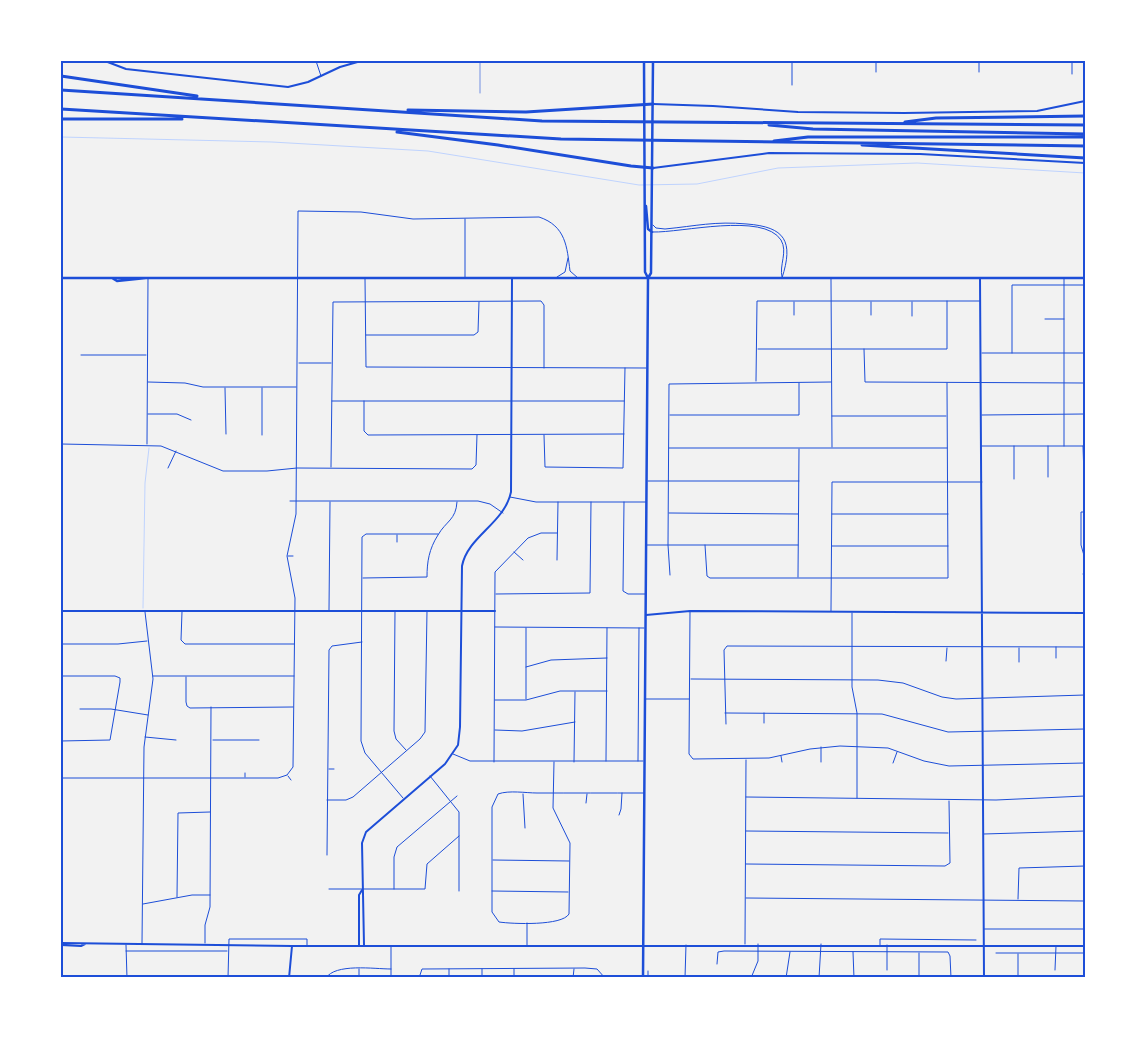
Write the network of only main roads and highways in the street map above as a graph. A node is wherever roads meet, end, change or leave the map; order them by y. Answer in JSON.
{"nodes":[{"id":1,"x":644,"y":61,"type":"edge"},
{"id":2,"x":653,"y":61,"type":"edge"},
{"id":3,"x":61,"y":76,"type":"edge"},
{"id":4,"x":61,"y":90,"type":"edge"},
{"id":5,"x":218,"y":99,"type":"junction"},
{"id":6,"x":653,"y":104,"type":"junction"},
{"id":7,"x":645,"y":105,"type":"junction"},
{"id":8,"x":61,"y":109,"type":"edge"},
{"id":9,"x":374,"y":109,"type":"junction"},
{"id":10,"x":1085,"y":116,"type":"edge"},
{"id":11,"x":61,"y":119,"type":"edge"},
{"id":12,"x":203,"y":119,"type":"junction"},
{"id":13,"x":749,"y":123,"type":"junction"},
{"id":14,"x":892,"y":124,"type":"junction"},
{"id":15,"x":1085,"y":125,"type":"edge"},
{"id":16,"x":374,"y":129,"type":"junction"},
{"id":17,"x":1085,"y":135,"type":"edge"},
{"id":18,"x":761,"y":142,"type":"junction"},
{"id":19,"x":851,"y":144,"type":"junction"},
{"id":20,"x":1085,"y":146,"type":"edge"},
{"id":21,"x":1085,"y":158,"type":"edge"},
{"id":22,"x":645,"y":168,"type":"junction"},
{"id":23,"x":653,"y":168,"type":"junction"},
{"id":24,"x":645,"y":197,"type":"junction"},
{"id":25,"x":652,"y":232,"type":"junction"},
{"id":26,"x":61,"y":278,"type":"edge"},
{"id":27,"x":648,"y":278,"type":"junction"},
{"id":28,"x":1085,"y":278,"type":"edge"},
{"id":29,"x":643,"y":978,"type":"edge"}],
"edges":[{"from":1,"to":7,"type":"main road"},
{"from":2,"to":6,"type":"main road"},
{"from":3,"to":5,"type":"highway"},
{"from":4,"to":5,"type":"highway"},
{"from":5,"to":9,"type":"highway"},
{"from":6,"to":7,"type":"highway"},
{"from":6,"to":23,"type":"main road"},
{"from":7,"to":9,"type":"highway"},
{"from":7,"to":22,"type":"main road"},
{"from":8,"to":12,"type":"highway"},
{"from":9,"to":13,"type":"highway"},
{"from":10,"to":14,"type":"highway"},
{"from":11,"to":12,"type":"highway"},
{"from":12,"to":16,"type":"highway"},
{"from":13,"to":14,"type":"highway"},
{"from":13,"to":17,"type":"highway"},
{"from":14,"to":15,"type":"highway"},
{"from":16,"to":18,"type":"highway"},
{"from":16,"to":22,"type":"highway"},
{"from":17,"to":18,"type":"highway"},
{"from":18,"to":19,"type":"highway"},
{"from":19,"to":20,"type":"highway"},
{"from":19,"to":21,"type":"highway"},
{"from":22,"to":23,"type":"highway"},
{"from":22,"to":24,"type":"main road"},
{"from":23,"to":25,"type":"main road"},
{"from":24,"to":25,"type":"main road"},
{"from":24,"to":27,"type":"main road"},
{"from":25,"to":27,"type":"main road"},
{"from":26,"to":27,"type":"main road"},
{"from":27,"to":28,"type":"main road"},
{"from":27,"to":29,"type":"main road"}]}
